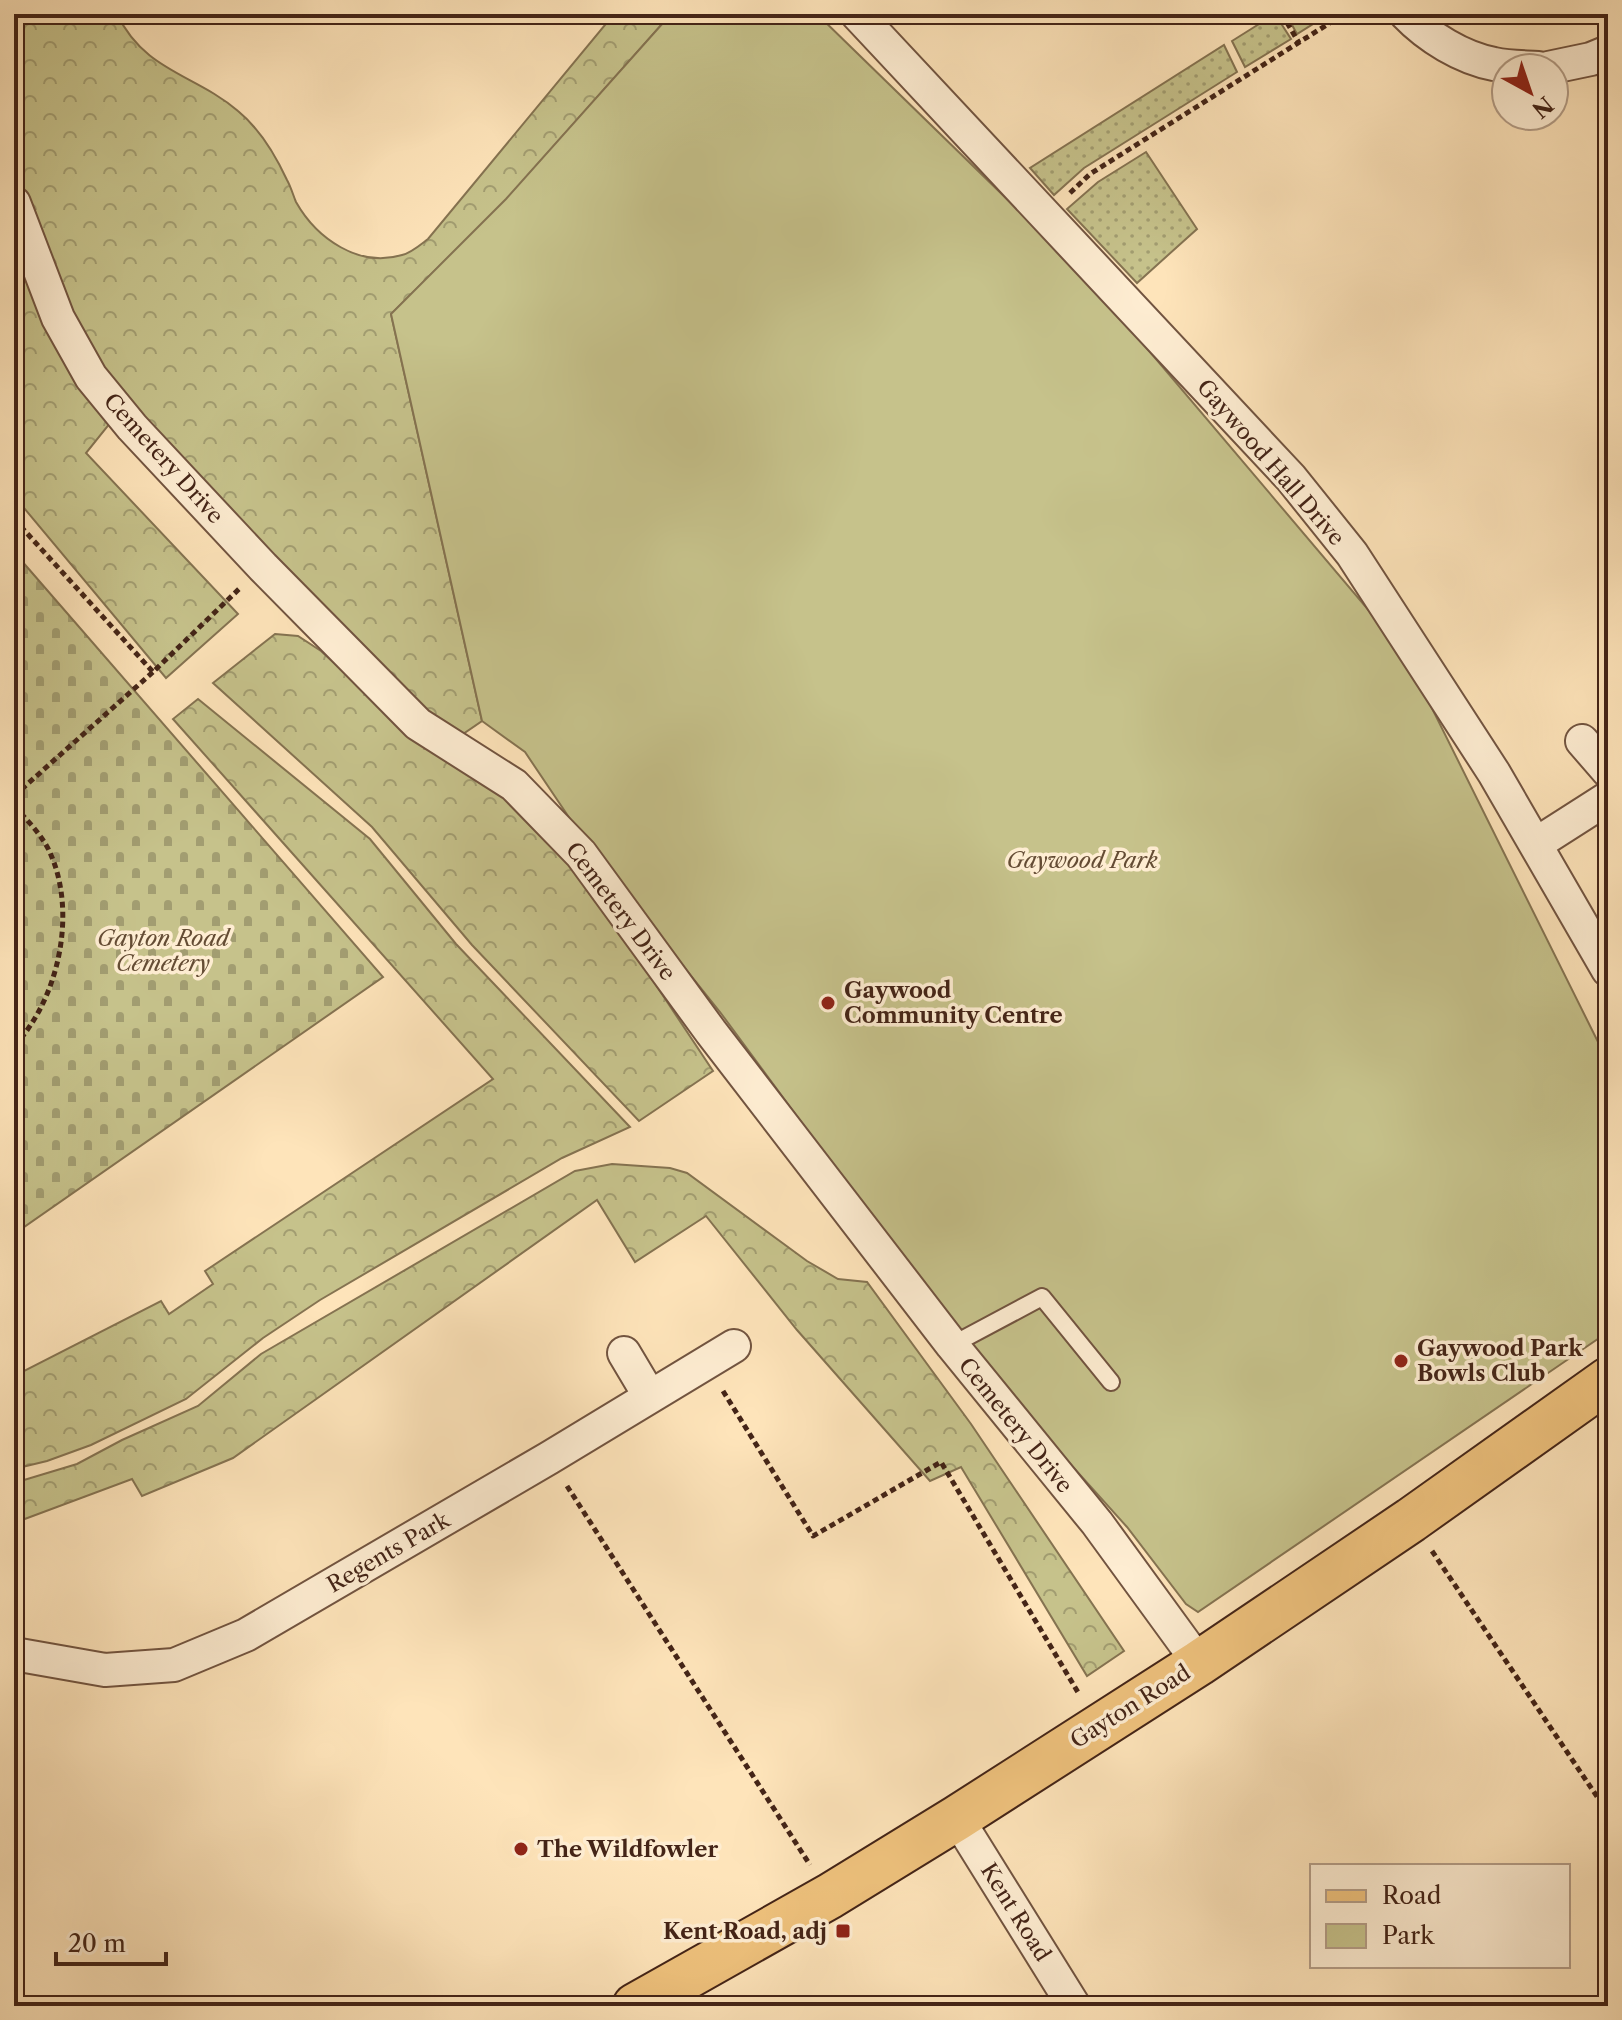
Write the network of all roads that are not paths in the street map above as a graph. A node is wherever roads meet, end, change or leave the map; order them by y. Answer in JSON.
{"nodes":[{"id":1,"x":857,"y":14,"type":"edge"},
{"id":2,"x":1406,"y":14,"type":"edge"},
{"id":3,"x":1608,"y":52,"type":"edge"},
{"id":4,"x":1490,"y":63,"type":"edge"},
{"id":5,"x":1570,"y":63,"type":"edge"},
{"id":6,"x":14,"y":203,"type":"edge"},
{"id":7,"x":1582,"y":741,"type":"dead end"},
{"id":8,"x":1608,"y":771,"type":"edge"},
{"id":9,"x":1608,"y":798,"type":"edge"},
{"id":10,"x":1536,"y":844,"type":"junction"},
{"id":11,"x":1608,"y":970,"type":"edge"},
{"id":12,"x":952,"y":1345,"type":"junction"},
{"id":13,"x":734,"y":1346,"type":"dead end"},
{"id":14,"x":624,"y":1353,"type":"dead end"},
{"id":15,"x":1608,"y":1380,"type":"edge"},
{"id":16,"x":1111,"y":1382,"type":"dead end"},
{"id":17,"x":649,"y":1395,"type":"junction"},
{"id":18,"x":14,"y":1654,"type":"edge"},
{"id":19,"x":1199,"y":1663,"type":"junction"},
{"id":20,"x":957,"y":1818,"type":"junction"},
{"id":21,"x":635,"y":2006,"type":"edge"},
{"id":22,"x":1074,"y":2006,"type":"edge"}],
"edges":[{"from":1,"to":10,"type":"street","name":"Gaywood Hall Drive"},
{"from":2,"to":4,"type":"street"},
{"from":3,"to":5,"type":"street"},
{"from":6,"to":12,"type":"street","name":"Cemetery Drive"},
{"from":7,"to":8,"type":"street"},
{"from":9,"to":10,"type":"street"},
{"from":10,"to":11,"type":"street","name":"Gaywood Hall Drive"},
{"from":12,"to":16,"type":"lane"},
{"from":12,"to":19,"type":"street","name":"Cemetery Drive"},
{"from":13,"to":17,"type":"street","name":"Regents Park"},
{"from":14,"to":17,"type":"street"},
{"from":15,"to":19,"type":"main road","name":"Gayton Road"},
{"from":17,"to":18,"type":"street","name":"Regents Park"},
{"from":19,"to":20,"type":"main road","name":"Gayton Road"},
{"from":20,"to":21,"type":"main road","name":"Gayton Road"},
{"from":20,"to":22,"type":"street","name":"Kent Road"}]}
